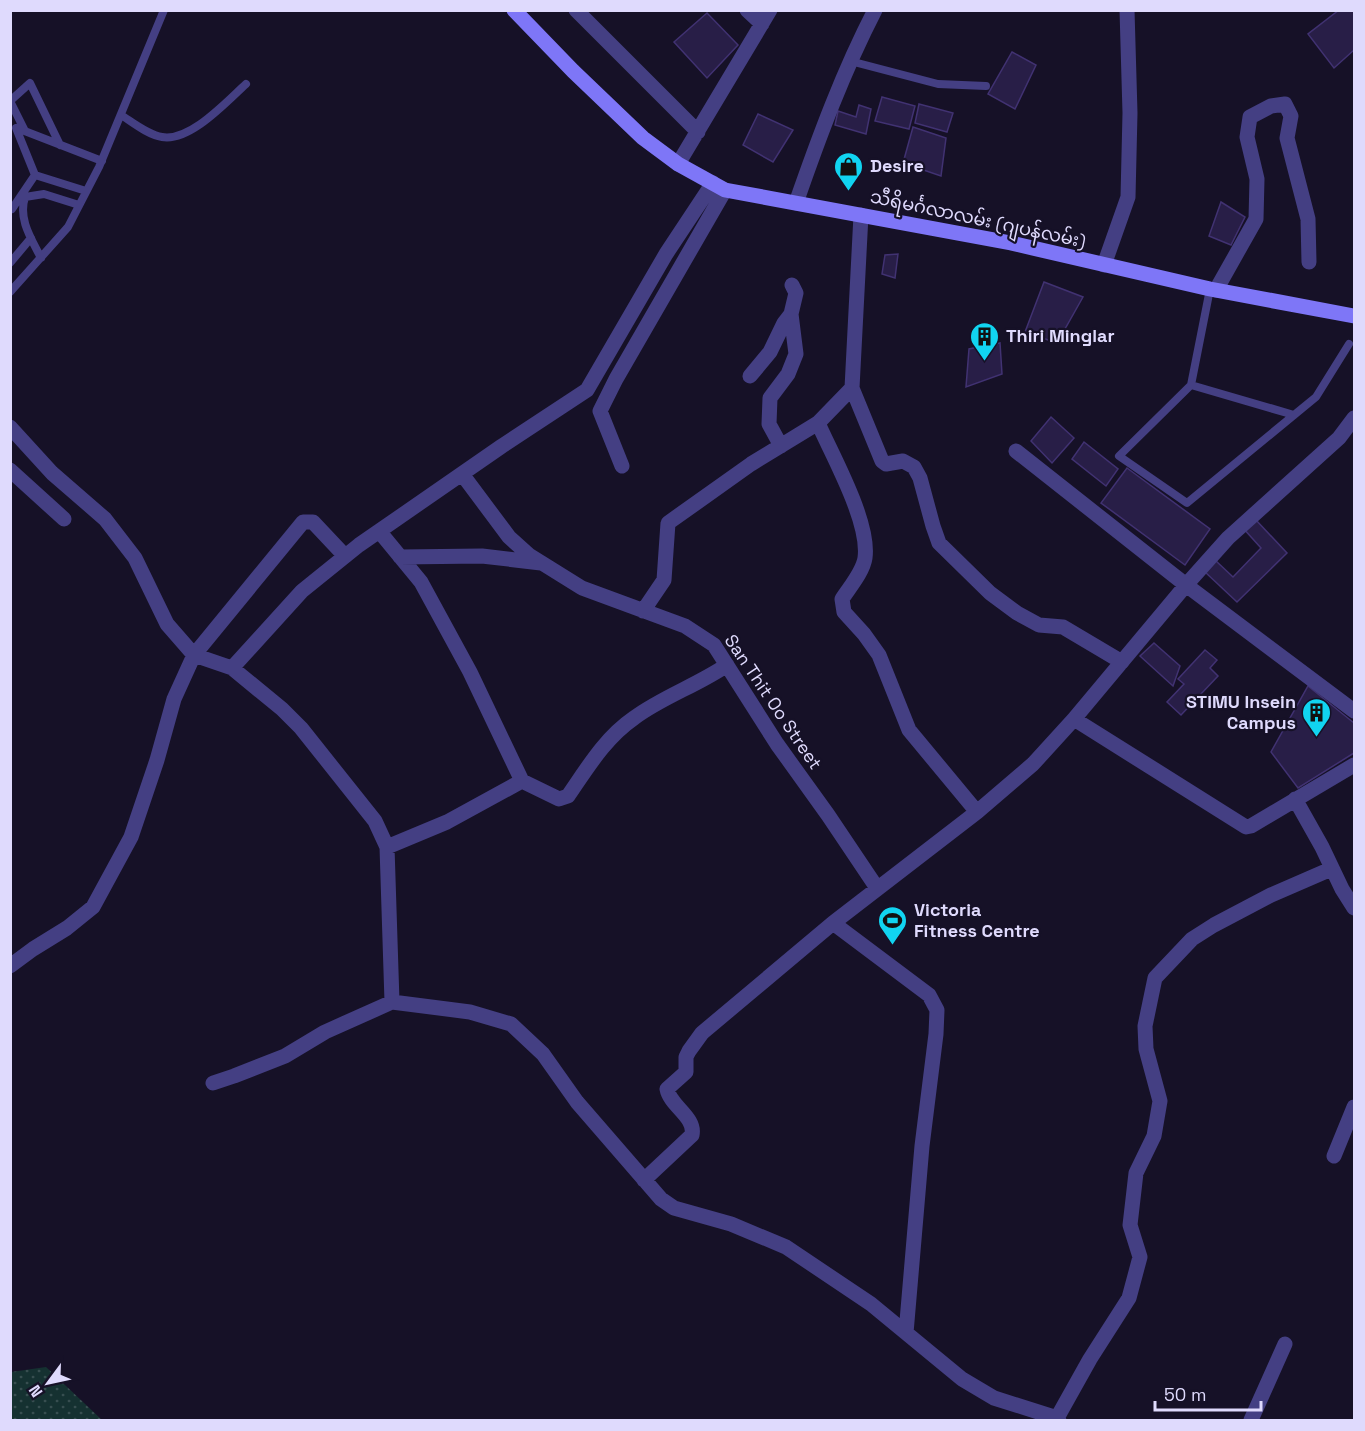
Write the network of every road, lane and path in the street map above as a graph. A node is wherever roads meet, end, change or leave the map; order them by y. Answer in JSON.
{"nodes":[{"id":1,"x":164,"y":10,"type":"edge"},
{"id":2,"x":514,"y":10,"type":"edge"},
{"id":3,"x":576,"y":10,"type":"edge"},
{"id":4,"x":747,"y":10,"type":"edge"},
{"id":5,"x":876,"y":10,"type":"edge"},
{"id":6,"x":1127,"y":10,"type":"edge"},
{"id":7,"x":766,"y":17,"type":"edge"},
{"id":8,"x":850,"y":61,"type":"junction"},
{"id":9,"x":246,"y":84,"type":"dead end"},
{"id":10,"x":986,"y":86,"type":"dead end"},
{"id":11,"x":121,"y":115,"type":"junction"},
{"id":12,"x":25,"y":131,"type":"junction"},
{"id":13,"x":698,"y":132,"type":"junction"},
{"id":14,"x":60,"y":145,"type":"junction"},
{"id":15,"x":102,"y":161,"type":"junction"},
{"id":16,"x":678,"y":164,"type":"junction"},
{"id":17,"x":35,"y":175,"type":"junction"},
{"id":18,"x":719,"y":186,"type":"junction"},
{"id":19,"x":86,"y":191,"type":"junction"},
{"id":20,"x":796,"y":203,"type":"junction"},
{"id":21,"x":79,"y":205,"type":"junction"},
{"id":22,"x":12,"y":209,"type":"dead end"},
{"id":23,"x":861,"y":215,"type":"junction"},
{"id":24,"x":31,"y":238,"type":"junction"},
{"id":25,"x":41,"y":258,"type":"junction"},
{"id":26,"x":1309,"y":262,"type":"dead end"},
{"id":27,"x":10,"y":263,"type":"edge"},
{"id":28,"x":1104,"y":265,"type":"junction"},
{"id":29,"x":792,"y":285,"type":"dead end"},
{"id":30,"x":1213,"y":290,"type":"junction"},
{"id":31,"x":10,"y":292,"type":"edge"},
{"id":32,"x":791,"y":314,"type":"junction"},
{"id":33,"x":1354,"y":316,"type":"edge"},
{"id":34,"x":1349,"y":344,"type":"dead end"},
{"id":35,"x":750,"y":376,"type":"dead end"},
{"id":36,"x":1191,"y":385,"type":"junction"},
{"id":37,"x":852,"y":388,"type":"junction"},
{"id":38,"x":1294,"y":415,"type":"junction"},
{"id":39,"x":818,"y":423,"type":"junction"},
{"id":40,"x":1352,"y":427,"type":"edge"},
{"id":41,"x":10,"y":428,"type":"edge"},
{"id":42,"x":781,"y":446,"type":"junction"},
{"id":43,"x":1016,"y":451,"type":"dead end"},
{"id":44,"x":622,"y":466,"type":"dead end"},
{"id":45,"x":10,"y":470,"type":"edge"},
{"id":46,"x":462,"y":474,"type":"junction"},
{"id":47,"x":64,"y":519,"type":"dead end"},
{"id":48,"x":379,"y":531,"type":"junction"},
{"id":49,"x":345,"y":556,"type":"junction"},
{"id":50,"x":400,"y":557,"type":"junction"},
{"id":51,"x":545,"y":564,"type":"junction"},
{"id":52,"x":1186,"y":585,"type":"junction"},
{"id":53,"x":644,"y":611,"type":"junction"},
{"id":54,"x":194,"y":655,"type":"junction"},
{"id":55,"x":1122,"y":662,"type":"junction"},
{"id":56,"x":727,"y":665,"type":"junction"},
{"id":57,"x":232,"y":668,"type":"junction"},
{"id":58,"x":1354,"y":711,"type":"edge"},
{"id":59,"x":1074,"y":719,"type":"junction"},
{"id":60,"x":1354,"y":765,"type":"edge"},
{"id":61,"x":522,"y":781,"type":"junction"},
{"id":62,"x":1295,"y":799,"type":"junction"},
{"id":63,"x":976,"y":812,"type":"junction"},
{"id":64,"x":387,"y":847,"type":"junction"},
{"id":65,"x":1331,"y":869,"type":"junction"},
{"id":66,"x":1348,"y":886,"type":"edge"},
{"id":67,"x":877,"y":888,"type":"junction"},
{"id":68,"x":1354,"y":908,"type":"edge"},
{"id":69,"x":833,"y":923,"type":"junction"},
{"id":70,"x":10,"y":966,"type":"edge"},
{"id":71,"x":392,"y":1002,"type":"junction"},
{"id":72,"x":213,"y":1083,"type":"dead end"},
{"id":73,"x":1354,"y":1107,"type":"edge"},
{"id":74,"x":1334,"y":1156,"type":"dead end"},
{"id":75,"x":644,"y":1180,"type":"junction"},
{"id":76,"x":906,"y":1333,"type":"junction"},
{"id":77,"x":1286,"y":1344,"type":"dead end"},
{"id":78,"x":1058,"y":1419,"type":"edge"},
{"id":79,"x":1251,"y":1420,"type":"edge"}],
"edges":[{"from":1,"to":11,"type":"lane"},
{"from":2,"to":16,"type":"street","name":"သီရိမင်္ဂလာလမ်း (ဂျပန်လမ်း)"},
{"from":3,"to":13,"type":"street"},
{"from":4,"to":7,"type":"street"},
{"from":5,"to":8,"type":"street"},
{"from":6,"to":28,"type":"street"},
{"from":7,"to":13,"type":"street"},
{"from":8,"to":10,"type":"lane"},
{"from":8,"to":20,"type":"street"},
{"from":9,"to":11,"type":"lane"},
{"from":11,"to":15,"type":"lane"},
{"from":12,"to":14,"type":"lane"},
{"from":12,"to":14,"type":"lane"},
{"from":12,"to":17,"type":"lane"},
{"from":13,"to":16,"type":"street"},
{"from":14,"to":15,"type":"lane"},
{"from":15,"to":19,"type":"lane"},
{"from":16,"to":18,"type":"street","name":"သီရိမင်္ဂလာလမ်း (ဂျပန်လမ်း)"},
{"from":17,"to":19,"type":"lane"},
{"from":17,"to":22,"type":"lane"},
{"from":18,"to":20,"type":"street","name":"သီရိမင်္ဂလာလမ်း (ဂျပန်လမ်း)"},
{"from":18,"to":44,"type":"street"},
{"from":18,"to":46,"type":"street"},
{"from":19,"to":21,"type":"lane"},
{"from":20,"to":23,"type":"street","name":"သီရိမင်္ဂလာလမ်း (ဂျပန်လမ်း)"},
{"from":21,"to":24,"type":"lane"},
{"from":21,"to":25,"type":"lane"},
{"from":23,"to":28,"type":"street","name":"သီရိမင်္ဂလာလမ်း (ဂျပန်လမ်း)"},
{"from":23,"to":37,"type":"street"},
{"from":24,"to":25,"type":"lane"},
{"from":24,"to":27,"type":"lane"},
{"from":25,"to":31,"type":"lane"},
{"from":26,"to":30,"type":"street"},
{"from":28,"to":30,"type":"street","name":"သီရိမင်္ဂလာလမ်း (ဂျပန်လမ်း)"},
{"from":29,"to":32,"type":"street"},
{"from":30,"to":33,"type":"street","name":"သီရိမင်္ဂလာလမ်း (ဂျပန်လမ်း)"},
{"from":30,"to":36,"type":"lane"},
{"from":32,"to":35,"type":"street"},
{"from":32,"to":42,"type":"street"},
{"from":34,"to":38,"type":"lane"},
{"from":36,"to":38,"type":"lane"},
{"from":36,"to":38,"type":"lane"},
{"from":37,"to":39,"type":"street"},
{"from":37,"to":55,"type":"street"},
{"from":39,"to":42,"type":"street"},
{"from":39,"to":63,"type":"street"},
{"from":40,"to":52,"type":"street"},
{"from":41,"to":54,"type":"street"},
{"from":42,"to":53,"type":"street"},
{"from":43,"to":52,"type":"street"},
{"from":45,"to":47,"type":"street"},
{"from":46,"to":48,"type":"street"},
{"from":46,"to":51,"type":"street","name":"San Thit Oo Street"},
{"from":48,"to":49,"type":"street"},
{"from":48,"to":50,"type":"street"},
{"from":49,"to":54,"type":"street"},
{"from":49,"to":57,"type":"street"},
{"from":50,"to":51,"type":"street"},
{"from":50,"to":61,"type":"street"},
{"from":51,"to":53,"type":"street","name":"San Thit Oo Street"},
{"from":52,"to":55,"type":"street"},
{"from":52,"to":58,"type":"street"},
{"from":53,"to":56,"type":"street","name":"San Thit Oo Street"},
{"from":54,"to":57,"type":"street"},
{"from":54,"to":70,"type":"street"},
{"from":55,"to":59,"type":"street"},
{"from":56,"to":61,"type":"street"},
{"from":56,"to":67,"type":"street","name":"San Thit Oo Street"},
{"from":57,"to":64,"type":"street"},
{"from":59,"to":62,"type":"street"},
{"from":59,"to":63,"type":"street"},
{"from":60,"to":62,"type":"street"},
{"from":61,"to":64,"type":"street"},
{"from":62,"to":65,"type":"street"},
{"from":63,"to":67,"type":"street"},
{"from":64,"to":71,"type":"street"},
{"from":65,"to":66,"type":"street"},
{"from":65,"to":78,"type":"street"},
{"from":66,"to":68,"type":"street"},
{"from":67,"to":69,"type":"street"},
{"from":69,"to":75,"type":"street"},
{"from":69,"to":76,"type":"street"},
{"from":71,"to":72,"type":"street"},
{"from":71,"to":75,"type":"street"},
{"from":73,"to":74,"type":"street"},
{"from":75,"to":76,"type":"street"},
{"from":76,"to":78,"type":"street"},
{"from":77,"to":79,"type":"street"}]}
